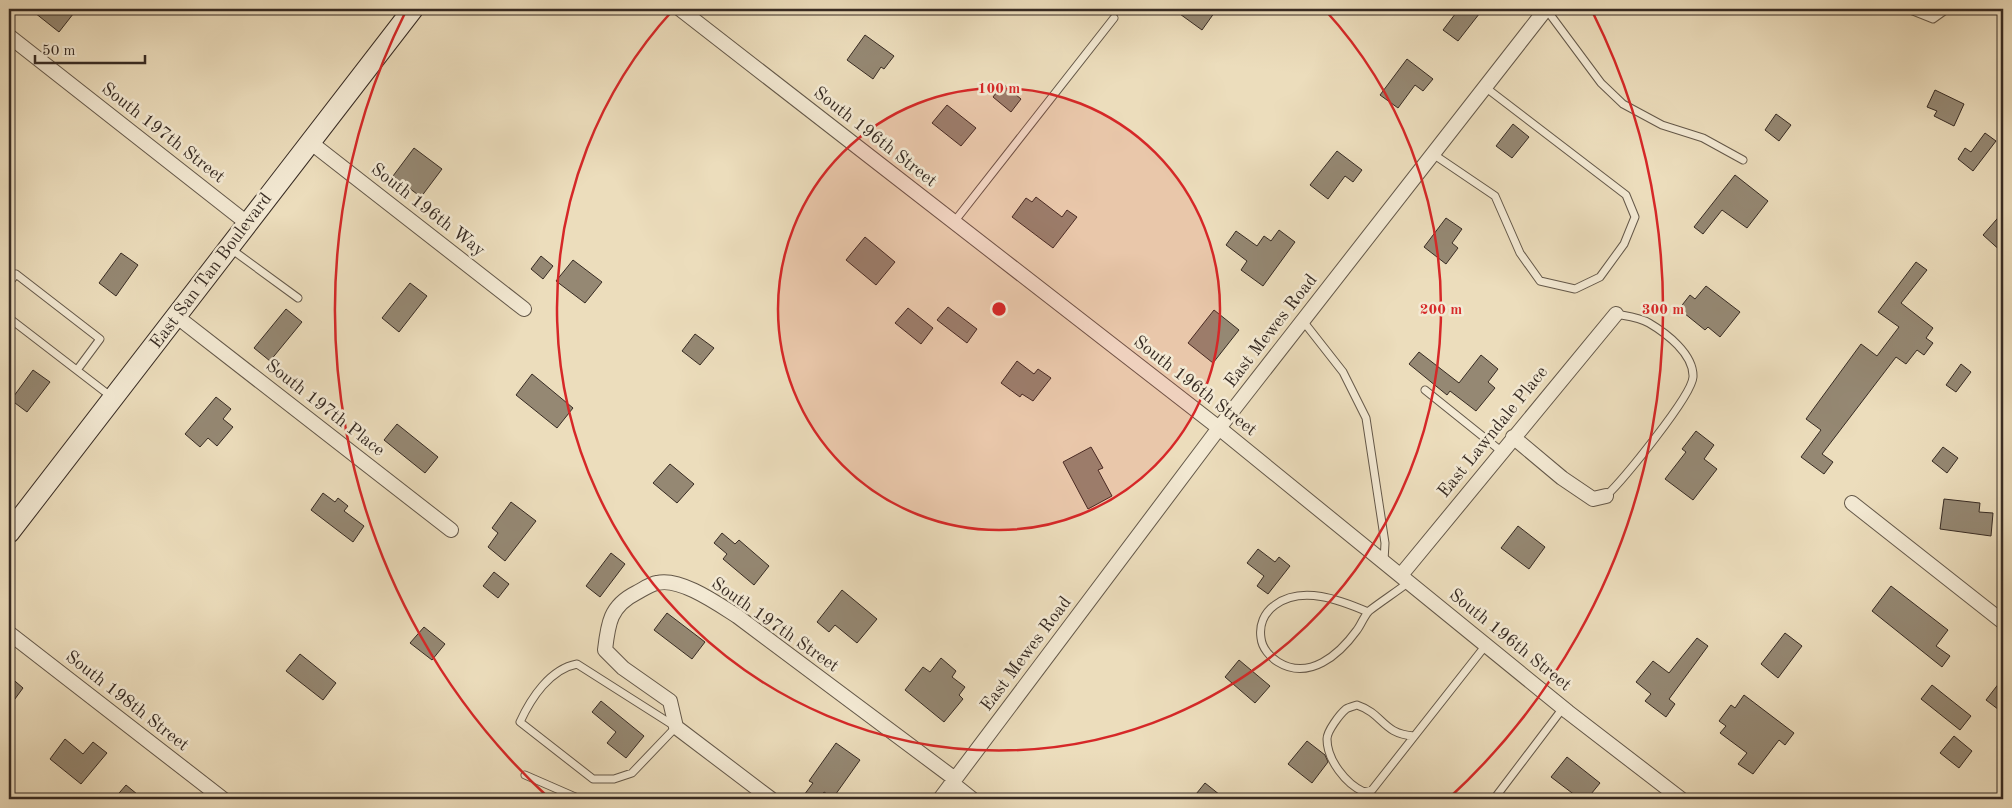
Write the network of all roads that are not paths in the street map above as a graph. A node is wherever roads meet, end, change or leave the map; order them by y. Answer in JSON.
{"nodes":[{"id":1,"x":413,"y":9,"type":"edge"},
{"id":2,"x":680,"y":9,"type":"edge"},
{"id":3,"x":1546,"y":9,"type":"edge"},
{"id":4,"x":1908,"y":9,"type":"edge"},
{"id":5,"x":1947,"y":9,"type":"edge"},
{"id":6,"x":1114,"y":18,"type":"dead end"},
{"id":7,"x":9,"y":36,"type":"edge"},
{"id":8,"x":1485,"y":87,"type":"junction"},
{"id":9,"x":310,"y":142,"type":"junction"},
{"id":10,"x":1433,"y":154,"type":"junction"},
{"id":11,"x":1743,"y":160,"type":"dead end"},
{"id":12,"x":954,"y":222,"type":"junction"},
{"id":13,"x":247,"y":223,"type":"junction"},
{"id":14,"x":229,"y":247,"type":"junction"},
{"id":15,"x":9,"y":283,"type":"edge"},
{"id":16,"x":298,"y":298,"type":"dead end"},
{"id":17,"x":524,"y":309,"type":"dead end"},
{"id":18,"x":1616,"y":314,"type":"joint"},
{"id":19,"x":176,"y":316,"type":"junction"},
{"id":20,"x":9,"y":318,"type":"edge"},
{"id":21,"x":1303,"y":321,"type":"junction"},
{"id":22,"x":77,"y":370,"type":"junction"},
{"id":23,"x":1425,"y":390,"type":"dead end"},
{"id":24,"x":113,"y":398,"type":"junction"},
{"id":25,"x":1219,"y":428,"type":"junction"},
{"id":26,"x":1513,"y":437,"type":"junction"},
{"id":27,"x":1501,"y":451,"type":"junction"},
{"id":28,"x":1606,"y":496,"type":"joint"},
{"id":29,"x":1852,"y":503,"type":"dead end"},
{"id":30,"x":451,"y":530,"type":"dead end"},
{"id":31,"x":9,"y":534,"type":"edge"},
{"id":32,"x":1384,"y":561,"type":"junction"},
{"id":33,"x":1405,"y":578,"type":"junction"},
{"id":34,"x":1368,"y":612,"type":"junction"},
{"id":35,"x":2003,"y":622,"type":"edge"},
{"id":36,"x":9,"y":633,"type":"edge"},
{"id":37,"x":1486,"y":645,"type":"junction"},
{"id":38,"x":1563,"y":708,"type":"junction"},
{"id":39,"x":676,"y":727,"type":"junction"},
{"id":40,"x":1414,"y":736,"type":"junction"},
{"id":41,"x":525,"y":775,"type":"dead end"},
{"id":42,"x":953,"y":781,"type":"junction"},
{"id":43,"x":223,"y":799,"type":"edge"},
{"id":44,"x":580,"y":799,"type":"edge"},
{"id":45,"x":771,"y":799,"type":"edge"},
{"id":46,"x":940,"y":799,"type":"edge"},
{"id":47,"x":972,"y":799,"type":"edge"},
{"id":48,"x":1494,"y":799,"type":"edge"},
{"id":49,"x":1681,"y":799,"type":"edge"}],
"edges":[{"from":1,"to":9,"type":"street","name":"East San Tan Boulevard"},
{"from":2,"to":12,"type":"street","name":"South 196th Street"},
{"from":3,"to":8,"type":"street","name":"East Mewes Road"},
{"from":3,"to":11,"type":"lane"},
{"from":4,"to":5,"type":"lane"},
{"from":6,"to":12,"type":"lane"},
{"from":7,"to":13,"type":"street","name":"South 197th Street"},
{"from":8,"to":10,"type":"street","name":"East Mewes Road"},
{"from":8,"to":10,"type":"lane"},
{"from":9,"to":13,"type":"street","name":"East San Tan Boulevard"},
{"from":9,"to":17,"type":"street","name":"South 196th Way"},
{"from":10,"to":21,"type":"street","name":"East Mewes Road"},
{"from":12,"to":25,"type":"street","name":"South 196th Street"},
{"from":13,"to":14,"type":"street","name":"East San Tan Boulevard"},
{"from":14,"to":16,"type":"lane"},
{"from":14,"to":19,"type":"street","name":"East San Tan Boulevard"},
{"from":15,"to":22,"type":"lane"},
{"from":18,"to":26,"type":"street","name":"East Lawndale Place"},
{"from":18,"to":28,"type":"lane"},
{"from":19,"to":24,"type":"street","name":"East San Tan Boulevard"},
{"from":19,"to":30,"type":"street","name":"South 197th Place"},
{"from":20,"to":22,"type":"lane"},
{"from":21,"to":25,"type":"street","name":"East Mewes Road"},
{"from":21,"to":32,"type":"lane"},
{"from":22,"to":24,"type":"lane"},
{"from":23,"to":27,"type":"lane"},
{"from":24,"to":31,"type":"street","name":"East San Tan Boulevard"},
{"from":25,"to":32,"type":"street","name":"South 196th Street"},
{"from":25,"to":42,"type":"street","name":"East Mewes Road"},
{"from":26,"to":27,"type":"street","name":"East Lawndale Place"},
{"from":26,"to":28,"type":"street"},
{"from":27,"to":33,"type":"street","name":"East Lawndale Place"},
{"from":29,"to":35,"type":"street"},
{"from":32,"to":33,"type":"street","name":"South 196th Street"},
{"from":33,"to":34,"type":"lane"},
{"from":33,"to":37,"type":"street","name":"South 196th Street"},
{"from":34,"to":34,"type":"lane"},
{"from":36,"to":43,"type":"street","name":"South 198th Street"},
{"from":37,"to":38,"type":"street","name":"South 196th Street"},
{"from":37,"to":40,"type":"lane"},
{"from":38,"to":48,"type":"lane"},
{"from":38,"to":49,"type":"street","name":"South 196th Street"},
{"from":39,"to":39,"type":"lane"},
{"from":39,"to":42,"type":"street","name":"South 197th Street"},
{"from":39,"to":45,"type":"street"},
{"from":40,"to":40,"type":"lane"},
{"from":41,"to":44,"type":"lane"},
{"from":42,"to":46,"type":"street","name":"East Mewes Road"},
{"from":42,"to":47,"type":"street","name":"South 197th Street"}]}
